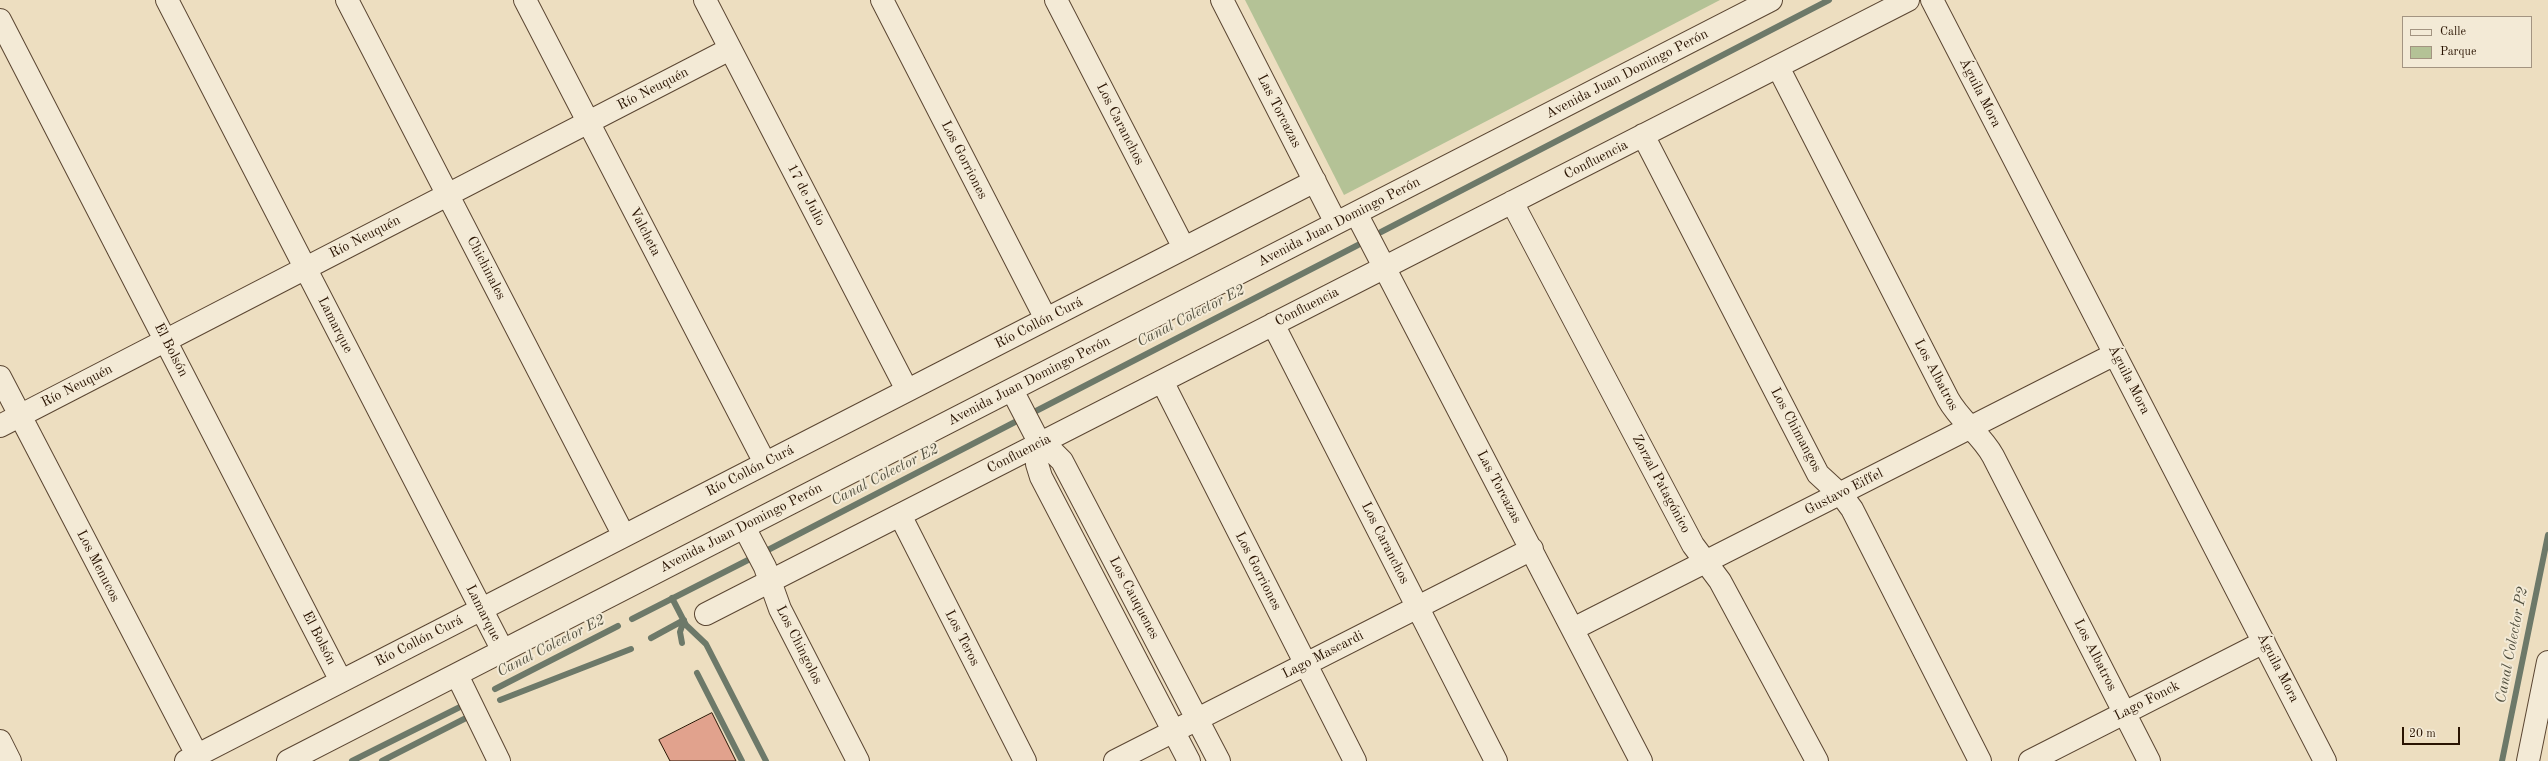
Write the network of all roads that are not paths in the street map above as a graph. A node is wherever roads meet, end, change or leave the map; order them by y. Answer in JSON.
{"nodes":[{"id":1,"x":167,"y":0,"type":"edge"},
{"id":2,"x":347,"y":0,"type":"edge"},
{"id":3,"x":525,"y":0,"type":"edge"},
{"id":4,"x":705,"y":0,"type":"edge"},
{"id":5,"x":882,"y":0,"type":"edge"},
{"id":6,"x":1056,"y":0,"type":"edge"},
{"id":7,"x":1222,"y":0,"type":"edge"},
{"id":8,"x":1771,"y":0,"type":"edge"},
{"id":9,"x":1908,"y":0,"type":"edge"},
{"id":10,"x":1932,"y":0,"type":"edge"},
{"id":11,"x":0,"y":20,"type":"edge"},
{"id":12,"x":730,"y":49,"type":"junction"},
{"id":13,"x":1778,"y":67,"type":"junction"},
{"id":14,"x":588,"y":122,"type":"junction"},
{"id":15,"x":1643,"y":135,"type":"junction"},
{"id":16,"x":1315,"y":181,"type":"junction"},
{"id":17,"x":448,"y":195,"type":"junction"},
{"id":18,"x":1512,"y":202,"type":"junction"},
{"id":19,"x":1356,"y":213,"type":"junction"},
{"id":20,"x":1336,"y":223,"type":"junction"},
{"id":21,"x":1184,"y":248,"type":"junction"},
{"id":22,"x":306,"y":268,"type":"junction"},
{"id":23,"x":1385,"y":268,"type":"junction"},
{"id":24,"x":1046,"y":319,"type":"junction"},
{"id":25,"x":1273,"y":324,"type":"junction"},
{"id":26,"x":166,"y":341,"type":"junction"},
{"id":27,"x":2115,"y":354,"type":"junction"},
{"id":28,"x":0,"y":377,"type":"edge"},
{"id":29,"x":1162,"y":381,"type":"junction"},
{"id":30,"x":907,"y":390,"type":"junction"},
{"id":31,"x":1012,"y":390,"type":"junction"},
{"id":32,"x":20,"y":416,"type":"junction"},
{"id":33,"x":0,"y":426,"type":"edge"},
{"id":34,"x":1970,"y":428,"type":"junction"},
{"id":35,"x":1040,"y":444,"type":"junction"},
{"id":36,"x":765,"y":463,"type":"junction"},
{"id":37,"x":1840,"y":494,"type":"junction"},
{"id":38,"x":900,"y":515,"type":"junction"},
{"id":39,"x":744,"y":527,"type":"junction"},
{"id":40,"x":624,"y":536,"type":"junction"},
{"id":41,"x":1532,"y":550,"type":"junction"},
{"id":42,"x":1706,"y":562,"type":"junction"},
{"id":43,"x":770,"y":582,"type":"junction"},
{"id":44,"x":1418,"y":607,"type":"junction"},
{"id":45,"x":481,"y":609,"type":"junction"},
{"id":46,"x":706,"y":614,"type":"dead end"},
{"id":47,"x":1573,"y":630,"type":"junction"},
{"id":48,"x":2264,"y":642,"type":"junction"},
{"id":49,"x":503,"y":651,"type":"junction"},
{"id":50,"x":2548,"y":662,"type":"edge"},
{"id":51,"x":1306,"y":664,"type":"junction"},
{"id":52,"x":456,"y":674,"type":"junction"},
{"id":53,"x":341,"y":681,"type":"junction"},
{"id":54,"x":2124,"y":713,"type":"junction"},
{"id":55,"x":1197,"y":719,"type":"junction"},
{"id":56,"x":1173,"y":731,"type":"junction"},
{"id":57,"x":0,"y":741,"type":"edge"},
{"id":58,"x":191,"y":758,"type":"edge"},
{"id":59,"x":10,"y":761,"type":"edge"},
{"id":60,"x":288,"y":761,"type":"edge"},
{"id":61,"x":499,"y":761,"type":"edge"},
{"id":62,"x":858,"y":761,"type":"edge"},
{"id":63,"x":1025,"y":761,"type":"edge"},
{"id":64,"x":1115,"y":761,"type":"edge"},
{"id":65,"x":1189,"y":761,"type":"edge"},
{"id":66,"x":1219,"y":761,"type":"edge"},
{"id":67,"x":1355,"y":761,"type":"edge"},
{"id":68,"x":1496,"y":761,"type":"edge"},
{"id":69,"x":1642,"y":761,"type":"edge"},
{"id":70,"x":1817,"y":761,"type":"edge"},
{"id":71,"x":1980,"y":761,"type":"edge"},
{"id":72,"x":2030,"y":761,"type":"edge"},
{"id":73,"x":2149,"y":761,"type":"edge"},
{"id":74,"x":2325,"y":761,"type":"edge"},
{"id":75,"x":2528,"y":761,"type":"edge"}],
"edges":[{"from":1,"to":22,"type":"street","name":"Lamarque"},
{"from":2,"to":17,"type":"street","name":"Chichinales"},
{"from":3,"to":14,"type":"street","name":"Valcheta"},
{"from":4,"to":12,"type":"street","name":"17 de Julio"},
{"from":5,"to":24,"type":"street","name":"Los Gorriones"},
{"from":6,"to":21,"type":"street","name":"Los Caranchos"},
{"from":7,"to":16,"type":"street","name":"Las Torcazas"},
{"from":8,"to":19,"type":"street","name":"Avenida Juan Domingo Perón"},
{"from":9,"to":13,"type":"street","name":"Confluencia"},
{"from":10,"to":27,"type":"street","name":"Águila Mora"},
{"from":11,"to":26,"type":"street","name":"El Bolsón"},
{"from":12,"to":14,"type":"street","name":"Río Neuquén"},
{"from":12,"to":30,"type":"street","name":"17 de Julio"},
{"from":13,"to":15,"type":"street","name":"Confluencia"},
{"from":13,"to":34,"type":"street","name":"Los Albatros"},
{"from":14,"to":17,"type":"street","name":"Río Neuquén"},
{"from":14,"to":36,"type":"street","name":"Valcheta"},
{"from":15,"to":18,"type":"street","name":"Confluencia"},
{"from":15,"to":37,"type":"street","name":"Los Chimangos"},
{"from":16,"to":20,"type":"street","name":"Las Torcazas"},
{"from":16,"to":21,"type":"street","name":"Río Collón Curá"},
{"from":17,"to":22,"type":"street","name":"Río Neuquén"},
{"from":17,"to":40,"type":"street","name":"Chichinales"},
{"from":18,"to":23,"type":"street","name":"Confluencia"},
{"from":18,"to":42,"type":"street","name":"Zorzal Patagónico"},
{"from":19,"to":20,"type":"street","name":"Avenida Juan Domingo Perón"},
{"from":19,"to":23,"type":"street","name":"Las Torcazas"},
{"from":20,"to":31,"type":"street","name":"Avenida Juan Domingo Perón"},
{"from":21,"to":24,"type":"street","name":"Río Collón Curá"},
{"from":22,"to":26,"type":"street","name":"Río Neuquén"},
{"from":22,"to":45,"type":"street","name":"Lamarque"},
{"from":23,"to":25,"type":"street","name":"Confluencia"},
{"from":23,"to":41,"type":"street","name":"Las Torcazas"},
{"from":24,"to":30,"type":"street","name":"Río Collón Curá"},
{"from":25,"to":29,"type":"street","name":"Confluencia"},
{"from":25,"to":44,"type":"street","name":"Los Caranchos"},
{"from":26,"to":32,"type":"street","name":"Río Neuquén"},
{"from":26,"to":53,"type":"street","name":"El Bolsón"},
{"from":27,"to":34,"type":"street","name":"Gustavo Eiffel"},
{"from":27,"to":48,"type":"street","name":"Águila Mora"},
{"from":28,"to":32,"type":"street","name":"Los Menucos"},
{"from":29,"to":35,"type":"street","name":"Confluencia"},
{"from":29,"to":51,"type":"street","name":"Los Gorriones"},
{"from":30,"to":36,"type":"street","name":"Río Collón Curá"},
{"from":31,"to":35,"type":"street","name":"Los Cauquenes"},
{"from":31,"to":39,"type":"street","name":"Avenida Juan Domingo Perón"},
{"from":32,"to":33,"type":"street","name":"Río Neuquén"},
{"from":32,"to":58,"type":"street","name":"Los Menucos"},
{"from":34,"to":37,"type":"street","name":"Gustavo Eiffel"},
{"from":34,"to":54,"type":"street","name":"Los Albatros"},
{"from":35,"to":38,"type":"street","name":"Confluencia"},
{"from":35,"to":55,"type":"street","name":"Los Cauquenes"},
{"from":35,"to":56,"type":"street","name":"Los Cauquenes"},
{"from":36,"to":40,"type":"street","name":"Río Collón Curá"},
{"from":37,"to":42,"type":"street","name":"Gustavo Eiffel"},
{"from":37,"to":71,"type":"street","name":"Los Chimangos"},
{"from":38,"to":43,"type":"street","name":"Confluencia"},
{"from":38,"to":63,"type":"street","name":"Los Teros"},
{"from":39,"to":43,"type":"street","name":"Los Chingolos"},
{"from":39,"to":49,"type":"street","name":"Avenida Juan Domingo Perón"},
{"from":40,"to":45,"type":"street","name":"Río Collón Curá"},
{"from":41,"to":44,"type":"street","name":"Lago Mascardi"},
{"from":41,"to":47,"type":"street","name":"Las Torcazas"},
{"from":42,"to":47,"type":"street","name":"Gustavo Eiffel"},
{"from":42,"to":70,"type":"street","name":"Zorzal Patagónico"},
{"from":43,"to":46,"type":"street","name":"Confluencia"},
{"from":43,"to":62,"type":"street","name":"Los Chingolos"},
{"from":44,"to":51,"type":"street","name":"Lago Mascardi"},
{"from":44,"to":68,"type":"street","name":"Los Caranchos"},
{"from":45,"to":49,"type":"street","name":"Lamarque"},
{"from":45,"to":53,"type":"street","name":"Río Collón Curá"},
{"from":47,"to":69,"type":"street","name":"Las Torcazas"},
{"from":48,"to":54,"type":"street","name":"Lago Fonck"},
{"from":48,"to":74,"type":"street","name":"Águila Mora"},
{"from":49,"to":52,"type":"street","name":"Avenida Juan Domingo Perón"},
{"from":50,"to":75,"type":"street"},
{"from":51,"to":55,"type":"street","name":"Lago Mascardi"},
{"from":51,"to":67,"type":"street","name":"Los Gorriones"},
{"from":52,"to":60,"type":"street","name":"Avenida Juan Domingo Perón"},
{"from":52,"to":61,"type":"street"},
{"from":53,"to":58,"type":"street","name":"Río Collón Curá"},
{"from":54,"to":72,"type":"street","name":"Lago Fonck"},
{"from":54,"to":73,"type":"street","name":"Los Albatros"},
{"from":55,"to":56,"type":"street","name":"Lago Mascardi"},
{"from":55,"to":66,"type":"street","name":"Los Cauquenes"},
{"from":56,"to":64,"type":"street","name":"Lago Mascardi"},
{"from":56,"to":65,"type":"street","name":"Los Cauquenes"},
{"from":57,"to":59,"type":"street"}]}
